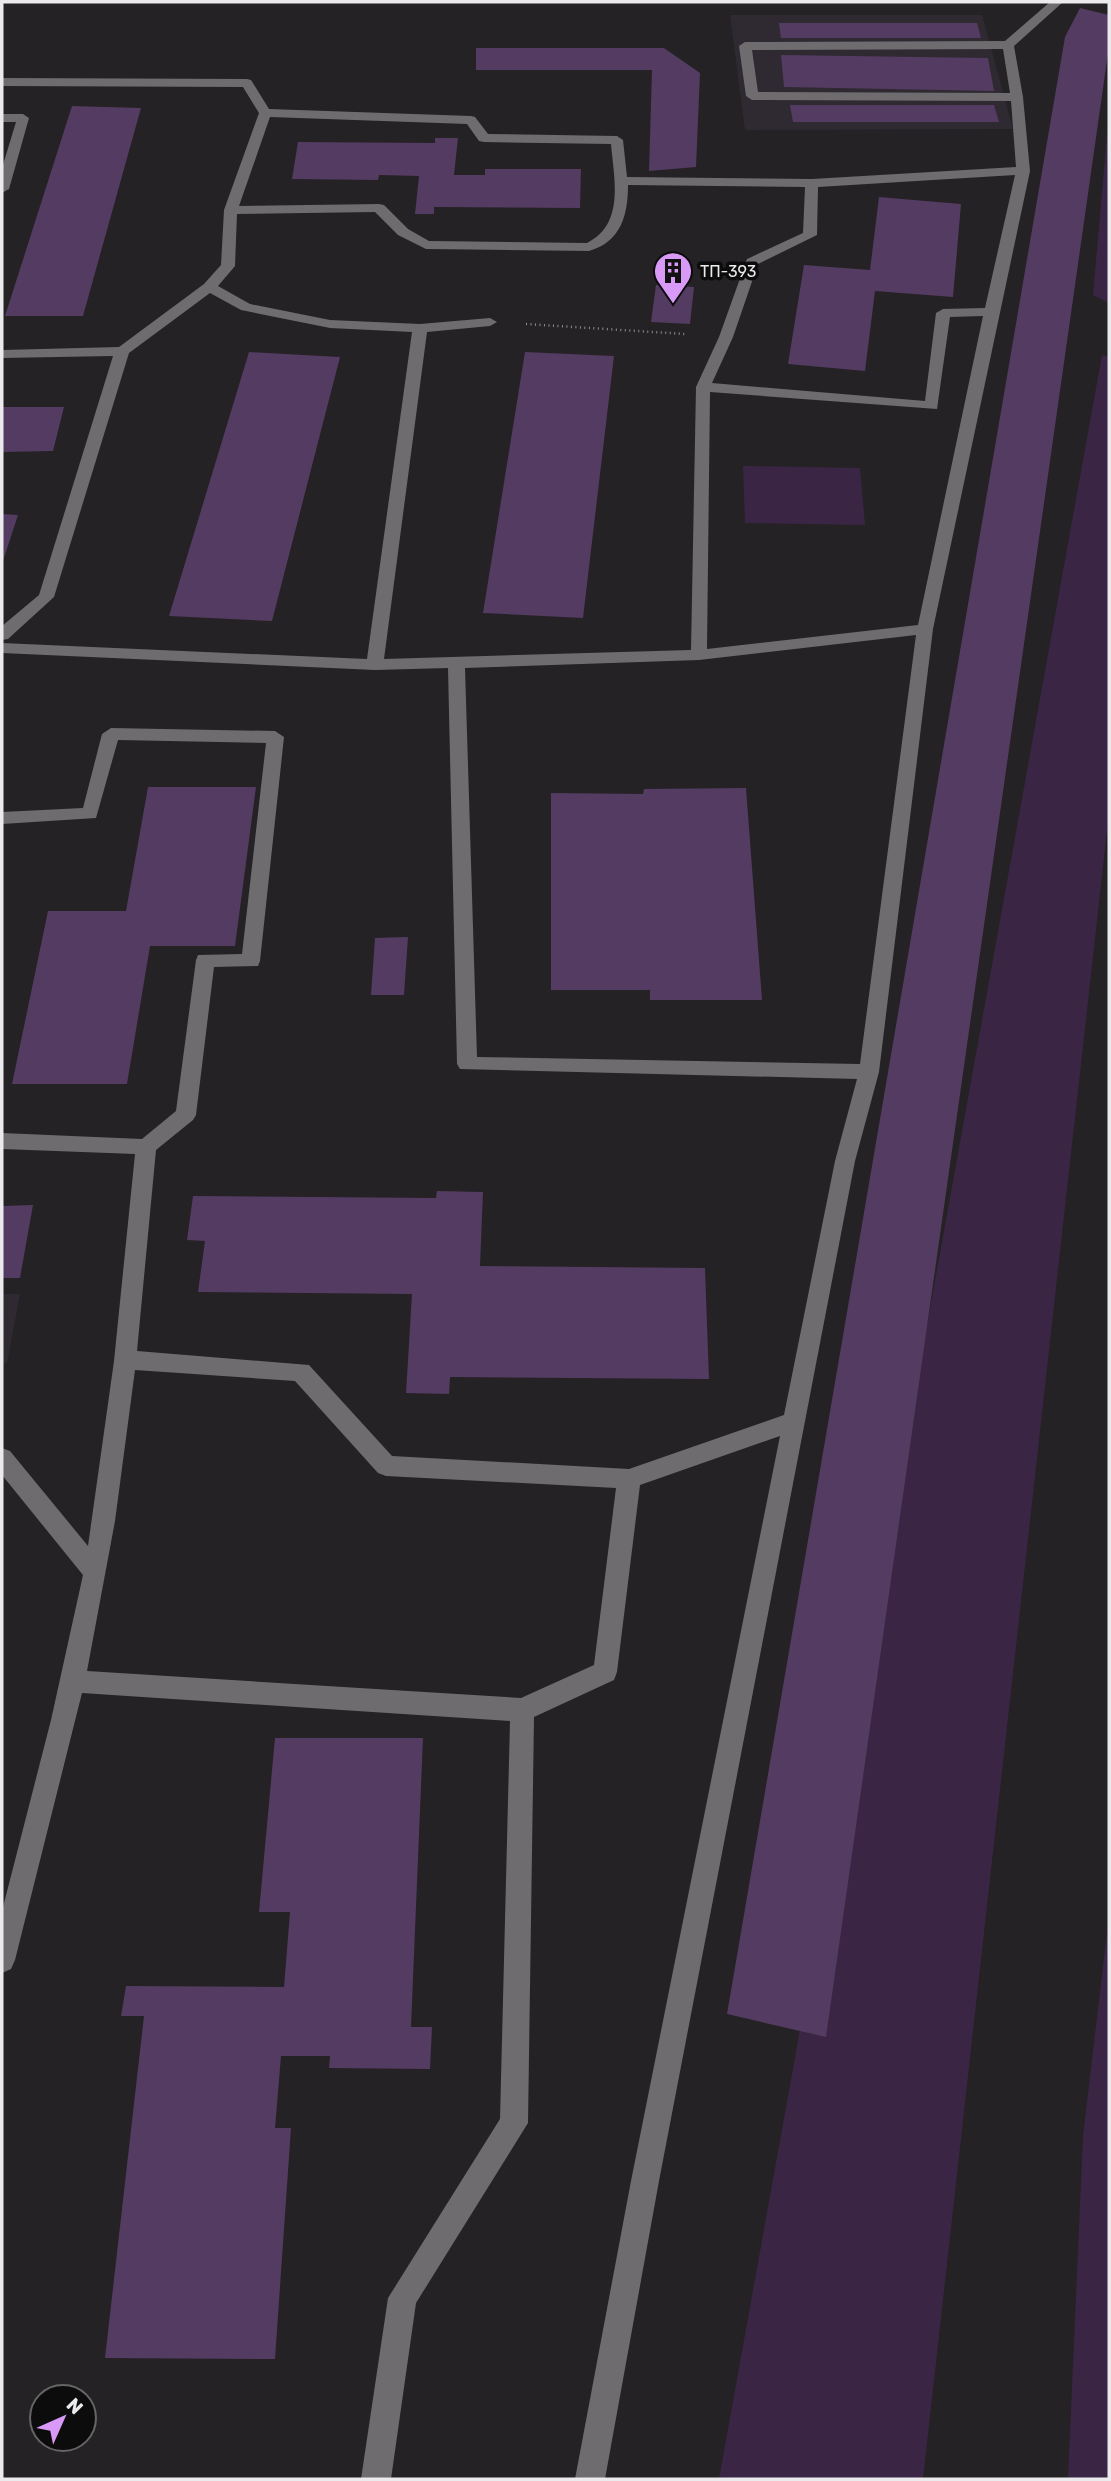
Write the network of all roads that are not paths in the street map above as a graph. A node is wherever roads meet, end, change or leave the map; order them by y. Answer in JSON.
{"nodes":[{"id":1,"x":1057,"y":2,"type":"edge"},
{"id":2,"x":1008,"y":45,"type":"junction"},
{"id":3,"x":2,"y":82,"type":"edge"},
{"id":4,"x":1017,"y":97,"type":"junction"},
{"id":5,"x":265,"y":113,"type":"junction"},
{"id":6,"x":2,"y":118,"type":"edge"},
{"id":7,"x":1023,"y":171,"type":"junction"},
{"id":8,"x":621,"y":181,"type":"junction"},
{"id":9,"x":812,"y":183,"type":"junction"},
{"id":10,"x":2,"y":189,"type":"edge"},
{"id":11,"x":231,"y":210,"type":"junction"},
{"id":12,"x":209,"y":287,"type":"junction"},
{"id":13,"x":991,"y":312,"type":"junction"},
{"id":14,"x":490,"y":322,"type":"road end"},
{"id":15,"x":420,"y":328,"type":"junction"},
{"id":16,"x":122,"y":351,"type":"junction"},
{"id":17,"x":2,"y":354,"type":"edge"},
{"id":18,"x":703,"y":387,"type":"junction"},
{"id":19,"x":925,"y":629,"type":"junction"},
{"id":20,"x":2,"y":635,"type":"edge"},
{"id":21,"x":2,"y":648,"type":"edge"},
{"id":22,"x":699,"y":655,"type":"junction"},
{"id":23,"x":456,"y":663,"type":"junction"},
{"id":24,"x":375,"y":666,"type":"junction"},
{"id":25,"x":2,"y":818,"type":"edge"},
{"id":26,"x":869,"y":1072,"type":"junction"},
{"id":27,"x":2,"y":1141,"type":"edge"},
{"id":28,"x":146,"y":1147,"type":"junction"},
{"id":29,"x":127,"y":1360,"type":"junction"},
{"id":30,"x":794,"y":1421,"type":"junction"},
{"id":31,"x":2,"y":1458,"type":"edge"},
{"id":32,"x":629,"y":1479,"type":"junction"},
{"id":33,"x":95,"y":1572,"type":"junction"},
{"id":34,"x":74,"y":1681,"type":"junction"},
{"id":35,"x":522,"y":1710,"type":"junction"},
{"id":36,"x":2,"y":1961,"type":"edge"},
{"id":37,"x":376,"y":2479,"type":"edge"},
{"id":38,"x":590,"y":2479,"type":"edge"}],
"edges":[{"from":1,"to":2,"type":"lane"},
{"from":2,"to":4,"type":"lane"},
{"from":2,"to":4,"type":"lane"},
{"from":3,"to":5,"type":"lane"},
{"from":4,"to":7,"type":"lane"},
{"from":5,"to":8,"type":"lane"},
{"from":5,"to":11,"type":"lane"},
{"from":6,"to":10,"type":"lane"},
{"from":7,"to":9,"type":"lane"},
{"from":7,"to":13,"type":"lane"},
{"from":8,"to":9,"type":"lane"},
{"from":8,"to":11,"type":"lane"},
{"from":9,"to":18,"type":"lane"},
{"from":11,"to":12,"type":"lane"},
{"from":12,"to":15,"type":"lane"},
{"from":12,"to":16,"type":"lane"},
{"from":13,"to":18,"type":"lane"},
{"from":13,"to":19,"type":"lane"},
{"from":14,"to":15,"type":"lane"},
{"from":15,"to":24,"type":"lane"},
{"from":16,"to":17,"type":"lane"},
{"from":16,"to":20,"type":"lane"},
{"from":18,"to":22,"type":"lane"},
{"from":19,"to":22,"type":"lane"},
{"from":19,"to":26,"type":"lane"},
{"from":21,"to":24,"type":"lane"},
{"from":22,"to":23,"type":"lane"},
{"from":23,"to":24,"type":"lane"},
{"from":23,"to":26,"type":"lane"},
{"from":25,"to":28,"type":"lane"},
{"from":26,"to":30,"type":"lane"},
{"from":27,"to":28,"type":"lane"},
{"from":28,"to":29,"type":"lane"},
{"from":29,"to":32,"type":"lane"},
{"from":29,"to":33,"type":"lane"},
{"from":30,"to":32,"type":"lane"},
{"from":30,"to":38,"type":"lane"},
{"from":31,"to":33,"type":"lane"},
{"from":32,"to":35,"type":"lane"},
{"from":33,"to":34,"type":"lane"},
{"from":34,"to":35,"type":"lane"},
{"from":34,"to":36,"type":"lane"},
{"from":35,"to":37,"type":"lane"}]}
